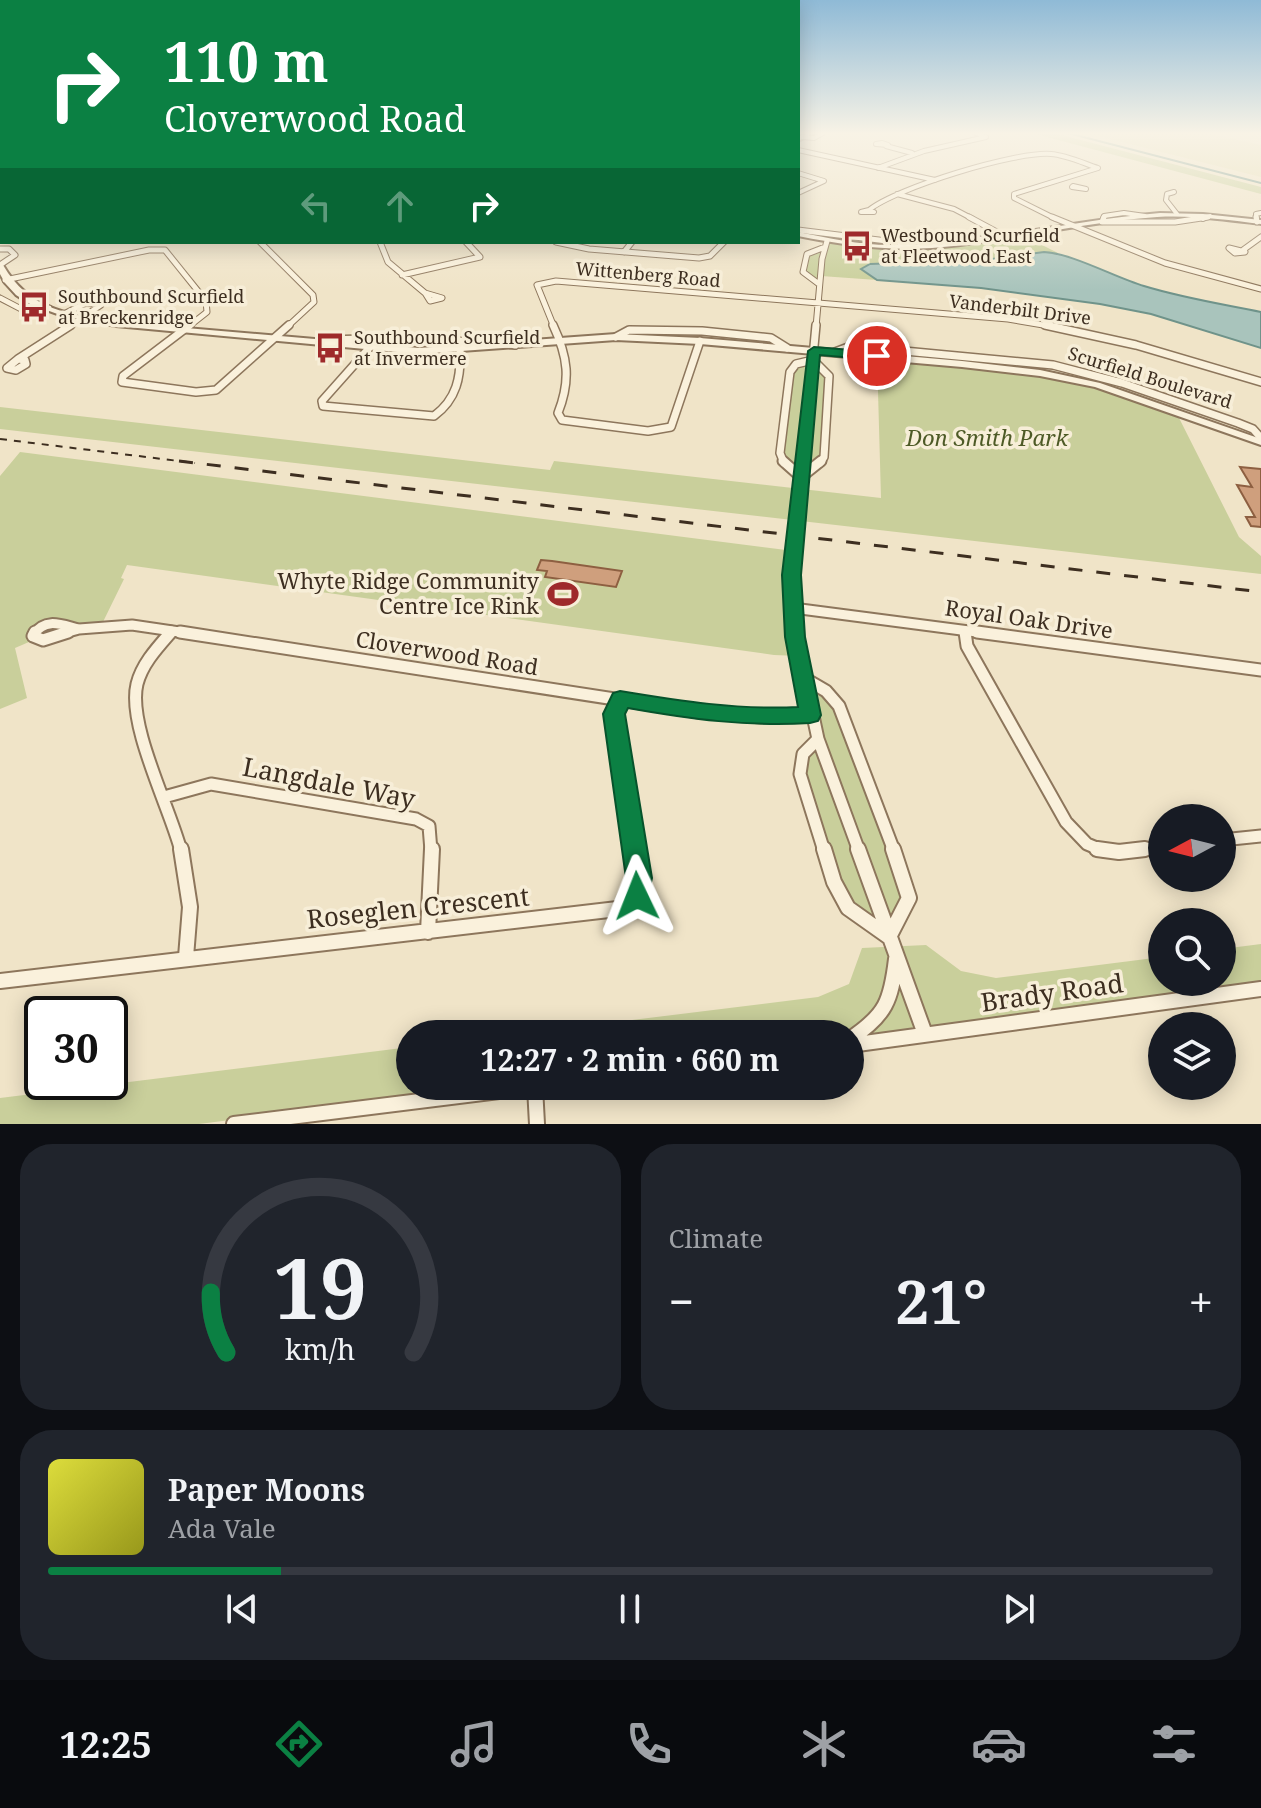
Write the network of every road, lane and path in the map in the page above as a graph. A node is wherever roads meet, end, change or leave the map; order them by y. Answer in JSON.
{"nodes":[{"id":1,"x":923,"y":185,"type":"edge"},
{"id":2,"x":1043,"y":185,"type":"edge"},
{"id":3,"x":1182,"y":192,"type":"dead end"},
{"id":4,"x":895,"y":194,"type":"junction"},
{"id":5,"x":869,"y":210,"type":"dead end"},
{"id":6,"x":1261,"y":213,"type":"edge"},
{"id":7,"x":1177,"y":214,"type":"junction"},
{"id":8,"x":1210,"y":216,"type":"junction"},
{"id":9,"x":1102,"y":222,"type":"junction"},
{"id":10,"x":1259,"y":222,"type":"edge"},
{"id":11,"x":1075,"y":227,"type":"junction"},
{"id":12,"x":800,"y":232,"type":"edge"},
{"id":13,"x":800,"y":233,"type":"edge"},
{"id":14,"x":1261,"y":237,"type":"edge"},
{"id":15,"x":1008,"y":238,"type":"junction"},
{"id":16,"x":995,"y":240,"type":"junction"},
{"id":17,"x":262,"y":244,"type":"edge"},
{"id":18,"x":381,"y":244,"type":"edge"},
{"id":19,"x":468,"y":244,"type":"edge"},
{"id":20,"x":562,"y":244,"type":"edge"},
{"id":21,"x":630,"y":244,"type":"edge"},
{"id":22,"x":722,"y":244,"type":"edge"},
{"id":23,"x":826,"y":244,"type":"junction"},
{"id":24,"x":0,"y":249,"type":"edge"},
{"id":25,"x":1243,"y":250,"type":"dead end"},
{"id":26,"x":624,"y":252,"type":"junction"},
{"id":27,"x":0,"y":266,"type":"edge"},
{"id":28,"x":402,"y":275,"type":"junction"},
{"id":29,"x":5,"y":280,"type":"junction"},
{"id":30,"x":819,"y":284,"type":"junction"},
{"id":31,"x":1261,"y":289,"type":"edge"},
{"id":32,"x":425,"y":293,"type":"dead end"},
{"id":33,"x":0,"y":298,"type":"edge"},
{"id":34,"x":818,"y":303,"type":"junction"},
{"id":35,"x":49,"y":308,"type":"junction"},
{"id":36,"x":64,"y":314,"type":"junction"},
{"id":37,"x":80,"y":319,"type":"junction"},
{"id":38,"x":186,"y":329,"type":"junction"},
{"id":39,"x":616,"y":337,"type":"junction"},
{"id":40,"x":277,"y":338,"type":"junction"},
{"id":41,"x":561,"y":339,"type":"junction"},
{"id":42,"x":700,"y":341,"type":"junction"},
{"id":43,"x":320,"y":342,"type":"junction"},
{"id":44,"x":515,"y":345,"type":"junction"},
{"id":45,"x":370,"y":347,"type":"junction"},
{"id":46,"x":787,"y":348,"type":"junction"},
{"id":47,"x":460,"y":350,"type":"junction"},
{"id":48,"x":814,"y":355,"type":"junction"},
{"id":49,"x":18,"y":359,"type":"dead end"},
{"id":50,"x":1261,"y":382,"type":"edge"},
{"id":51,"x":1261,"y":440,"type":"edge"},
{"id":52,"x":801,"y":477,"type":"junction"},
{"id":53,"x":793,"y":608,"type":"junction"},
{"id":54,"x":79,"y":629,"type":"dead end"},
{"id":55,"x":965,"y":631,"type":"junction"},
{"id":56,"x":171,"y":632,"type":"junction"},
{"id":57,"x":1261,"y":670,"type":"edge"},
{"id":58,"x":802,"y":677,"type":"junction"},
{"id":59,"x":620,"y":699,"type":"junction"},
{"id":60,"x":810,"y":715,"type":"junction"},
{"id":61,"x":818,"y":739,"type":"junction"},
{"id":62,"x":164,"y":797,"type":"junction"},
{"id":63,"x":1261,"y":836,"type":"edge"},
{"id":64,"x":1236,"y":839,"type":"edge"},
{"id":65,"x":1148,"y":849,"type":"edge"},
{"id":66,"x":428,"y":932,"type":"junction"},
{"id":67,"x":889,"y":937,"type":"junction"},
{"id":68,"x":897,"y":956,"type":"junction"},
{"id":69,"x":186,"y":957,"type":"junction"},
{"id":70,"x":0,"y":981,"type":"edge"},
{"id":71,"x":1261,"y":989,"type":"edge"},
{"id":72,"x":864,"y":1032,"type":"edge"},
{"id":73,"x":925,"y":1034,"type":"junction"},
{"id":74,"x":864,"y":1041,"type":"edge"},
{"id":75,"x":426,"y":1100,"type":"edge"},
{"id":76,"x":538,"y":1100,"type":"edge"},
{"id":77,"x":234,"y":1124,"type":"edge"},
{"id":78,"x":537,"y":1124,"type":"edge"}],
"edges":[{"from":1,"to":4,"type":"street"},
{"from":2,"to":11,"type":"street"},
{"from":3,"to":7,"type":"street"},
{"from":4,"to":5,"type":"street"},
{"from":4,"to":15,"type":"street"},
{"from":6,"to":10,"type":"street"},
{"from":7,"to":8,"type":"street"},
{"from":7,"to":9,"type":"street"},
{"from":8,"to":9,"type":"street"},
{"from":8,"to":10,"type":"street"},
{"from":9,"to":11,"type":"street"},
{"from":11,"to":15,"type":"street"},
{"from":11,"to":31,"type":"street"},
{"from":12,"to":16,"type":"street"},
{"from":13,"to":23,"type":"street"},
{"from":14,"to":25,"type":"street"},
{"from":15,"to":16,"type":"street"},
{"from":16,"to":23,"type":"street"},
{"from":17,"to":40,"type":"street"},
{"from":18,"to":28,"type":"street"},
{"from":19,"to":28,"type":"street"},
{"from":20,"to":26,"type":"street"},
{"from":21,"to":26,"type":"street"},
{"from":22,"to":26,"type":"street"},
{"from":23,"to":30,"type":"street"},
{"from":23,"to":30,"type":"street"},
{"from":24,"to":27,"type":"street"},
{"from":27,"to":29,"type":"street"},
{"from":28,"to":32,"type":"street"},
{"from":29,"to":35,"type":"street","name":"Scurfield Boulevard"},
{"from":29,"to":38,"type":"street"},
{"from":30,"to":34,"type":"street"},
{"from":33,"to":35,"type":"street","name":"Scurfield Boulevard"},
{"from":34,"to":41,"type":"street","name":"Wittenberg Road"},
{"from":34,"to":48,"type":"street"},
{"from":34,"to":50,"type":"street","name":"Vanderbilt Drive"},
{"from":35,"to":36,"type":"street","name":"Scurfield Boulevard"},
{"from":36,"to":37,"type":"street","name":"Scurfield Boulevard"},
{"from":36,"to":37,"type":"street"},
{"from":37,"to":38,"type":"street","name":"Scurfield Boulevard"},
{"from":37,"to":49,"type":"street"},
{"from":38,"to":40,"type":"street","name":"Scurfield Boulevard"},
{"from":38,"to":40,"type":"street"},
{"from":39,"to":41,"type":"street","name":"Scurfield Boulevard"},
{"from":39,"to":42,"type":"street","name":"Scurfield Boulevard"},
{"from":39,"to":46,"type":"street","name":"Scurfield Boulevard"},
{"from":40,"to":43,"type":"street","name":"Scurfield Boulevard"},
{"from":41,"to":42,"type":"street"},
{"from":41,"to":44,"type":"street","name":"Scurfield Boulevard"},
{"from":42,"to":46,"type":"street","name":"Scurfield Boulevard"},
{"from":43,"to":44,"type":"street","name":"Scurfield Boulevard"},
{"from":43,"to":45,"type":"street","name":"Scurfield Boulevard"},
{"from":44,"to":47,"type":"street","name":"Scurfield Boulevard"},
{"from":45,"to":47,"type":"street","name":"Scurfield Boulevard"},
{"from":45,"to":47,"type":"street"},
{"from":46,"to":48,"type":"street","name":"Scurfield Boulevard"},
{"from":48,"to":51,"type":"street","name":"Scurfield Boulevard"},
{"from":48,"to":52,"type":"street"},
{"from":48,"to":52,"type":"street"},
{"from":48,"to":52,"type":"street"},
{"from":52,"to":53,"type":"street"},
{"from":53,"to":55,"type":"street","name":"Royal Oak Drive"},
{"from":53,"to":58,"type":"street"},
{"from":54,"to":56,"type":"street","name":"Cloverwood Road"},
{"from":55,"to":57,"type":"street","name":"Royal Oak Drive"},
{"from":55,"to":65,"type":"street"},
{"from":56,"to":59,"type":"street","name":"Cloverwood Road"},
{"from":56,"to":62,"type":"street"},
{"from":58,"to":60,"type":"street"},
{"from":58,"to":67,"type":"street"},
{"from":59,"to":60,"type":"street","name":"Cloverwood Road"},
{"from":59,"to":66,"type":"street","name":"Roseglen Crescent"},
{"from":60,"to":61,"type":"street"},
{"from":61,"to":67,"type":"street"},
{"from":61,"to":67,"type":"street"},
{"from":62,"to":66,"type":"street","name":"Langdale Way"},
{"from":62,"to":69,"type":"street"},
{"from":63,"to":64,"type":"street"},
{"from":66,"to":69,"type":"street","name":"Roseglen Crescent"},
{"from":67,"to":68,"type":"street"},
{"from":68,"to":72,"type":"street"},
{"from":68,"to":73,"type":"street"},
{"from":69,"to":70,"type":"street","name":"Roseglen Crescent"},
{"from":71,"to":73,"type":"street","name":"Brady Road"},
{"from":73,"to":74,"type":"street","name":"Brady Road"},
{"from":75,"to":77,"type":"street"},
{"from":76,"to":78,"type":"street"}]}
